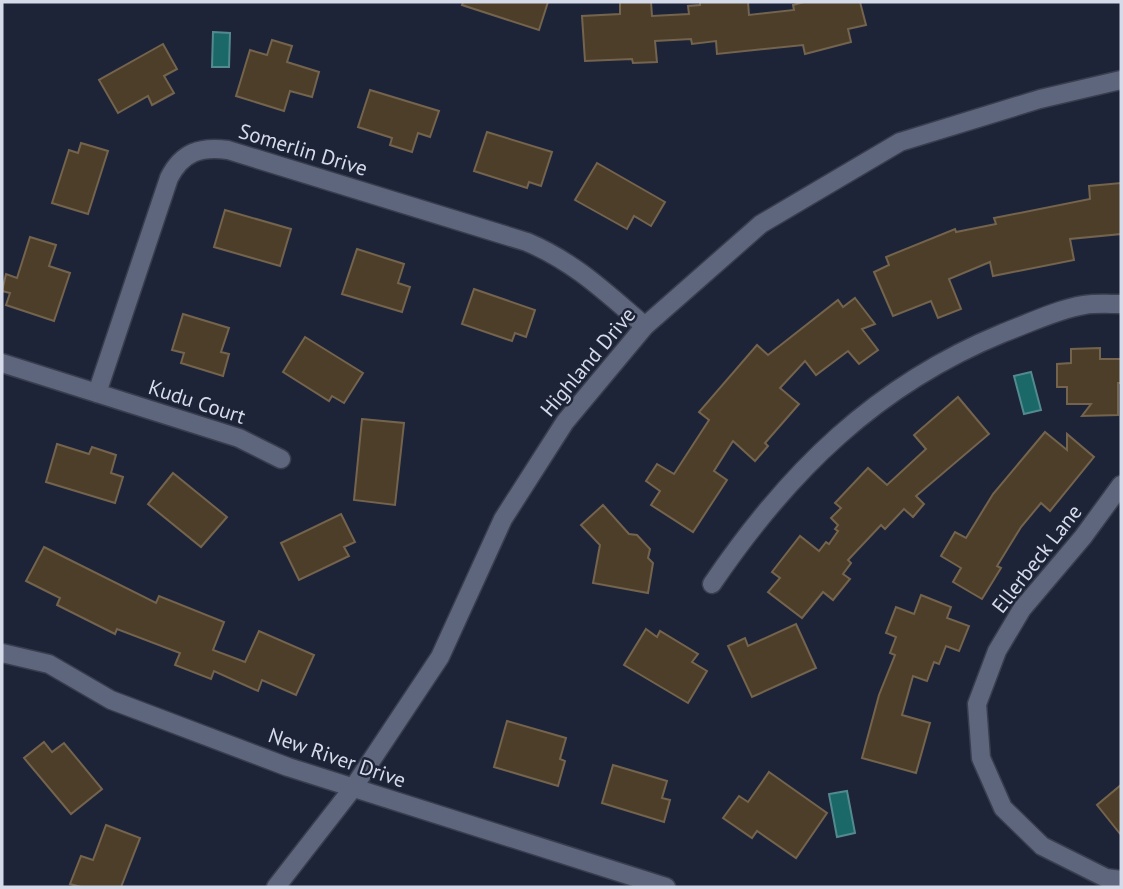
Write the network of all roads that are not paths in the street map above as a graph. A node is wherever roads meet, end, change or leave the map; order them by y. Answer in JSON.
{"nodes":[{"id":1,"x":1121,"y":80,"type":"edge"},
{"id":2,"x":1121,"y":304,"type":"edge"},
{"id":3,"x":645,"y":326,"type":"junction"},
{"id":4,"x":2,"y":363,"type":"edge"},
{"id":5,"x":97,"y":393,"type":"junction"},
{"id":6,"x":281,"y":458,"type":"dead end"},
{"id":7,"x":1121,"y":485,"type":"edge"},
{"id":8,"x":712,"y":584,"type":"dead end"},
{"id":9,"x":2,"y":653,"type":"edge"},
{"id":10,"x":353,"y":788,"type":"junction"},
{"id":11,"x":1121,"y":880,"type":"edge"},
{"id":12,"x":276,"y":887,"type":"edge"},
{"id":13,"x":666,"y":887,"type":"edge"}],
"edges":[{"from":1,"to":3,"type":"street","name":"Highland Drive"},
{"from":2,"to":8,"type":"street"},
{"from":3,"to":5,"type":"street","name":"Somerlin Drive"},
{"from":3,"to":10,"type":"street","name":"Highland Drive"},
{"from":4,"to":5,"type":"street"},
{"from":5,"to":6,"type":"street","name":"Kudu Court"},
{"from":7,"to":11,"type":"street","name":"Ellerbeck Lane"},
{"from":9,"to":10,"type":"street","name":"New River Drive"},
{"from":10,"to":12,"type":"street","name":"Highland Drive"},
{"from":10,"to":13,"type":"street","name":"New River Drive"}]}
